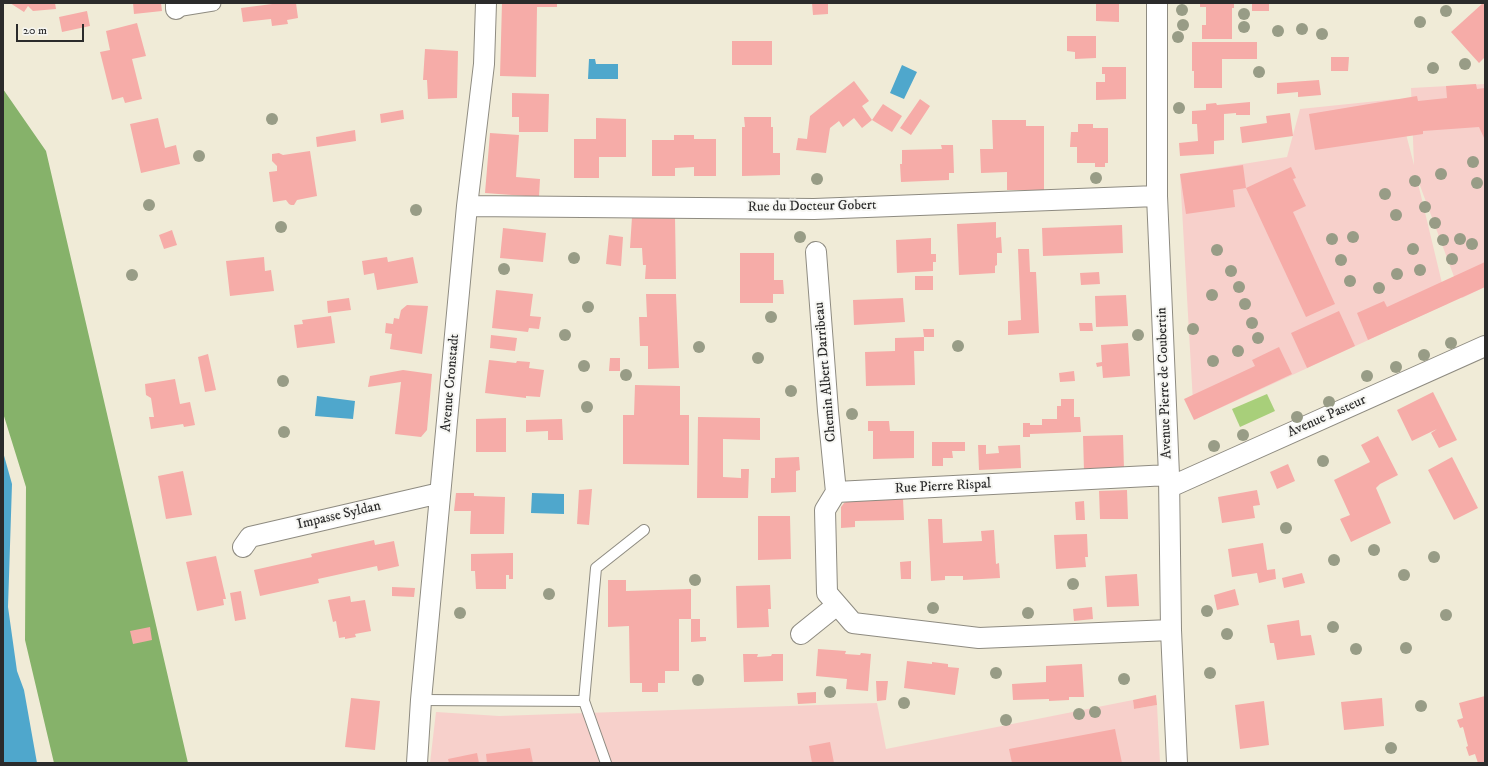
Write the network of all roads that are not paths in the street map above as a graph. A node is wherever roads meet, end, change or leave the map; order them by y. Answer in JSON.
{"nodes":[{"id":1,"x":213,"y":3,"type":"edge"},
{"id":2,"x":486,"y":3,"type":"edge"},
{"id":3,"x":1157,"y":3,"type":"edge"},
{"id":4,"x":176,"y":6,"type":"edge"},
{"id":5,"x":1157,"y":196,"type":"junction"},
{"id":6,"x":467,"y":206,"type":"junction"},
{"id":7,"x":816,"y":252,"type":"dead end"},
{"id":8,"x":1485,"y":346,"type":"edge"},
{"id":9,"x":1169,"y":481,"type":"junction"},
{"id":10,"x":836,"y":492,"type":"junction"},
{"id":11,"x":440,"y":493,"type":"junction"},
{"id":12,"x":644,"y":530,"type":"dead end"},
{"id":13,"x":243,"y":546,"type":"dead end"},
{"id":14,"x":837,"y":605,"type":"junction"},
{"id":15,"x":1171,"y":630,"type":"junction"},
{"id":16,"x":801,"y":634,"type":"dead end"},
{"id":17,"x":421,"y":700,"type":"junction"},
{"id":18,"x":584,"y":701,"type":"junction"},
{"id":19,"x":417,"y":763,"type":"edge"},
{"id":20,"x":606,"y":763,"type":"edge"},
{"id":21,"x":1177,"y":763,"type":"edge"}],
"edges":[{"from":1,"to":4,"type":"street"},
{"from":2,"to":6,"type":"street","name":"Avenue Cronstadt"},
{"from":3,"to":5,"type":"street","name":"Avenue Pierre de Coubertin"},
{"from":5,"to":6,"type":"street","name":"Rue du Docteur Gobert"},
{"from":5,"to":9,"type":"street","name":"Avenue Pierre de Coubertin"},
{"from":6,"to":11,"type":"street","name":"Avenue Cronstadt"},
{"from":7,"to":10,"type":"street","name":"Chemin Albert Darribeau"},
{"from":8,"to":9,"type":"street","name":"Avenue Pasteur"},
{"from":9,"to":10,"type":"street","name":"Rue Pierre Rispal"},
{"from":9,"to":15,"type":"street","name":"Avenue Pierre de Coubertin"},
{"from":10,"to":14,"type":"street"},
{"from":11,"to":13,"type":"street","name":"Impasse Syldan"},
{"from":11,"to":17,"type":"street","name":"Avenue Cronstadt"},
{"from":12,"to":18,"type":"lane"},
{"from":14,"to":15,"type":"street"},
{"from":14,"to":16,"type":"street"},
{"from":15,"to":21,"type":"street","name":"Avenue Pierre de Coubertin"},
{"from":17,"to":18,"type":"lane"},
{"from":17,"to":19,"type":"street","name":"Avenue Cronstadt"},
{"from":18,"to":20,"type":"lane"}]}
